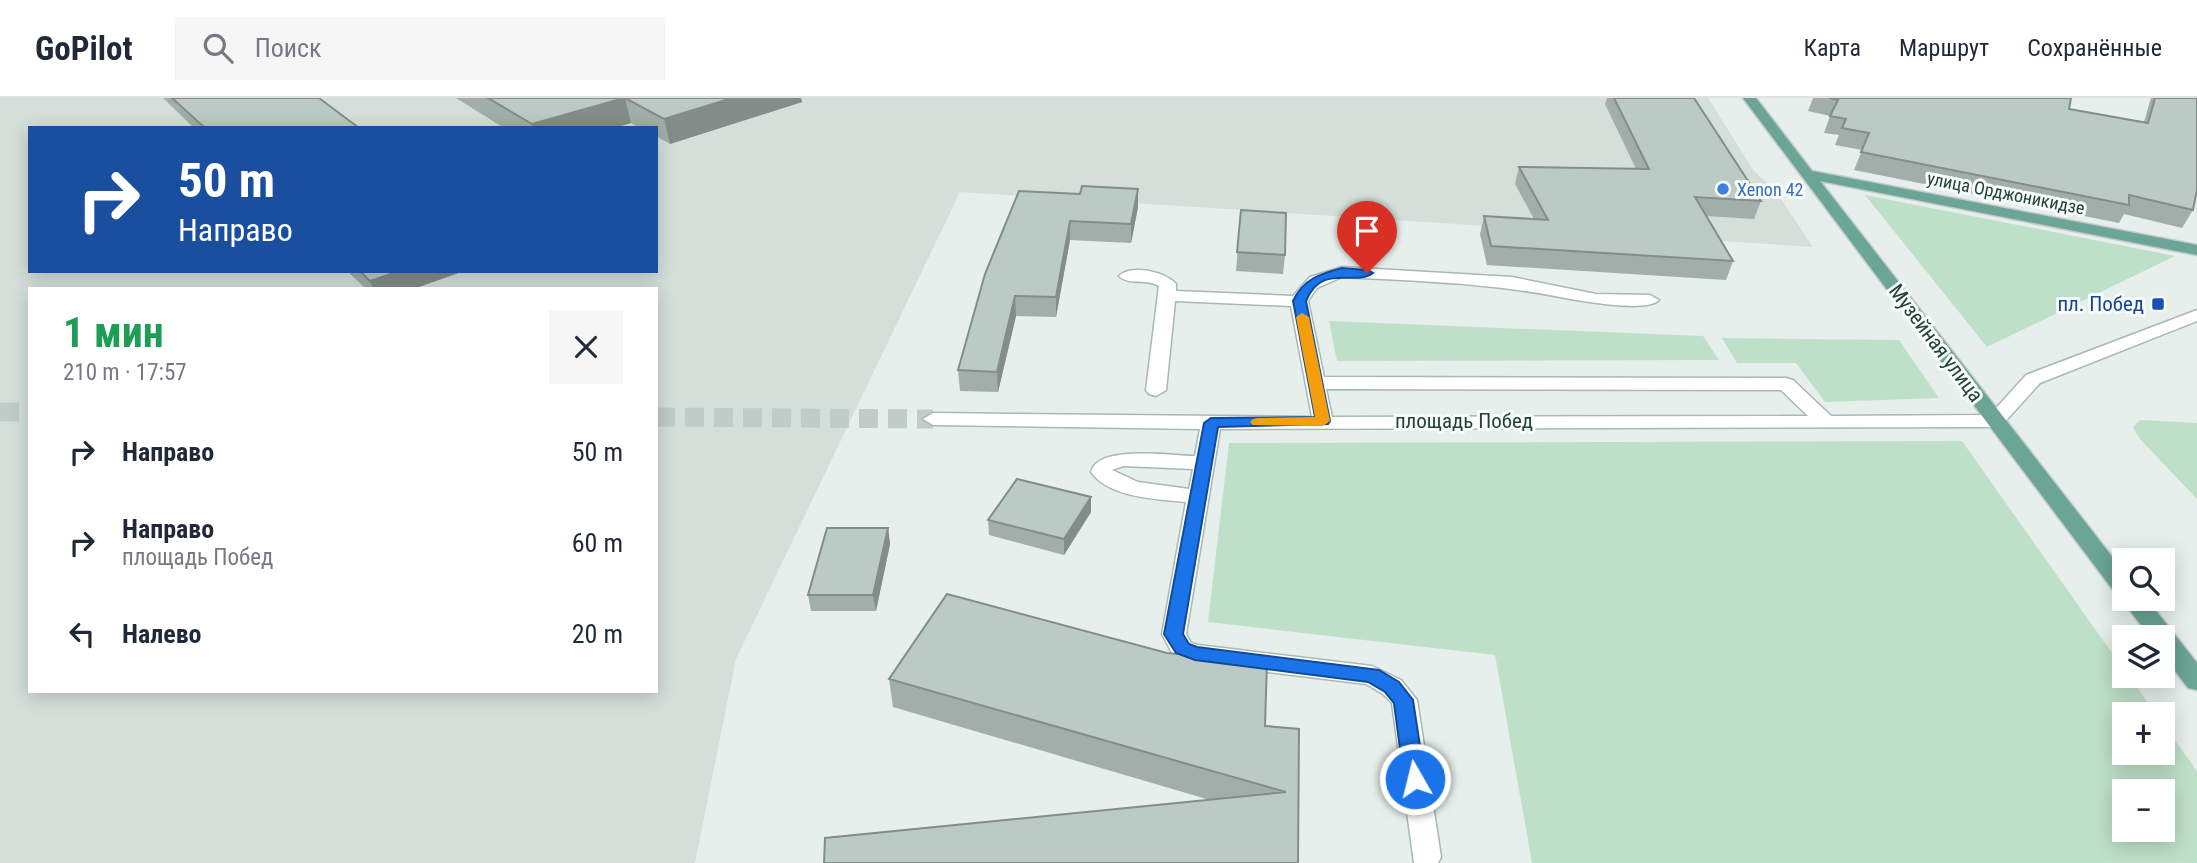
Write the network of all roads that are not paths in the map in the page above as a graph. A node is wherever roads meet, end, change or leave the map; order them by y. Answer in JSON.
{"nodes":[{"id":1,"x":1749,"y":98,"type":"edge"},
{"id":2,"x":1807,"y":174,"type":"junction"},
{"id":3,"x":2197,"y":250,"type":"edge"},
{"id":4,"x":1127,"y":276,"type":"dead end"},
{"id":5,"x":1167,"y":296,"type":"junction"},
{"id":6,"x":1650,"y":300,"type":"dead end"},
{"id":7,"x":1299,"y":301,"type":"junction"},
{"id":8,"x":2197,"y":315,"type":"edge"},
{"id":9,"x":1315,"y":383,"type":"junction"},
{"id":10,"x":1156,"y":390,"type":"dead end"},
{"id":11,"x":933,"y":419,"type":"tunnel mouth"},
{"id":12,"x":1323,"y":421,"type":"junction"},
{"id":13,"x":1825,"y":421,"type":"junction"},
{"id":14,"x":1995,"y":421,"type":"junction"},
{"id":15,"x":1211,"y":423,"type":"junction"},
{"id":16,"x":1203,"y":463,"type":"junction"},
{"id":17,"x":1197,"y":497,"type":"junction"},
{"id":18,"x":2112,"y":572,"type":"edge"},
{"id":19,"x":2143,"y":611,"type":"edge"},
{"id":20,"x":2197,"y":681,"type":"edge"},
{"id":21,"x":1426,"y":857,"type":"dead end"}],
"edges":[{"from":1,"to":2,"type":"main road","name":"Музейная улица"},
{"from":2,"to":3,"type":"main road","name":"улица Орджоникидзе"},
{"from":2,"to":14,"type":"main road","name":"Музейная улица"},
{"from":4,"to":5,"type":"street"},
{"from":5,"to":7,"type":"street"},
{"from":5,"to":10,"type":"street"},
{"from":6,"to":7,"type":"street"},
{"from":7,"to":9,"type":"street"},
{"from":8,"to":14,"type":"street"},
{"from":9,"to":12,"type":"street"},
{"from":9,"to":13,"type":"street"},
{"from":11,"to":15,"type":"street","name":"площадь Побед"},
{"from":12,"to":13,"type":"street","name":"площадь Побед"},
{"from":12,"to":15,"type":"street","name":"площадь Побед"},
{"from":13,"to":14,"type":"street","name":"площадь Побед"},
{"from":14,"to":18,"type":"main road","name":"Музейная улица"},
{"from":15,"to":16,"type":"street"},
{"from":16,"to":17,"type":"street"},
{"from":16,"to":17,"type":"street"},
{"from":17,"to":21,"type":"street"},
{"from":19,"to":20,"type":"main road"}]}
